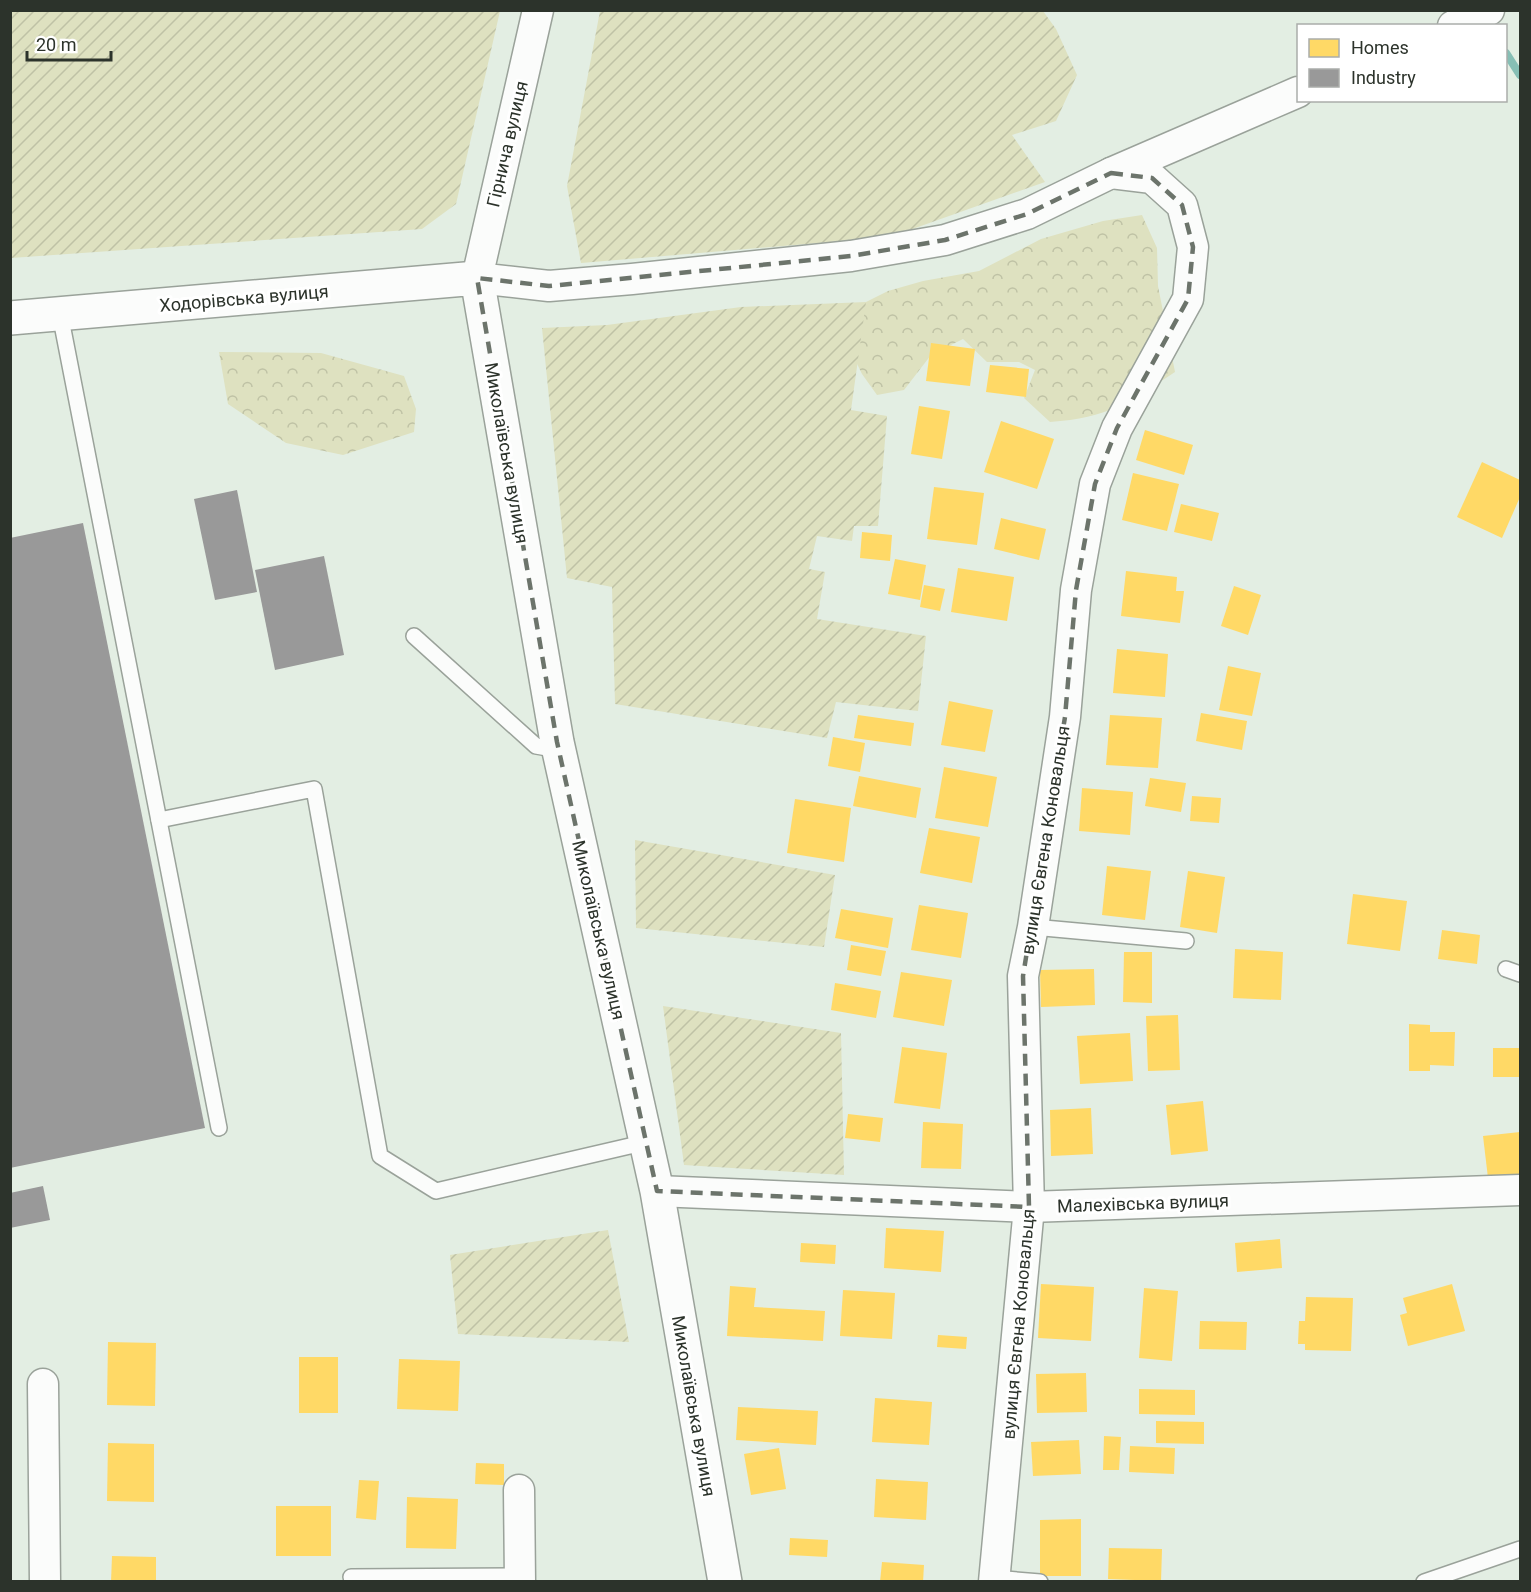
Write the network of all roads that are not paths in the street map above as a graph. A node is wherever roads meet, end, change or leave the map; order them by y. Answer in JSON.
{"nodes":[{"id":1,"x":538,"y":10,"type":"edge"},
{"id":2,"x":1297,"y":93,"type":"edge"},
{"id":3,"x":1111,"y":173,"type":"junction"},
{"id":4,"x":477,"y":278,"type":"junction"},
{"id":5,"x":60,"y":314,"type":"junction"},
{"id":6,"x":10,"y":318,"type":"edge"},
{"id":7,"x":414,"y":636,"type":"dead end"},
{"id":8,"x":559,"y":750,"type":"junction"},
{"id":9,"x":159,"y":820,"type":"junction"},
{"id":10,"x":1034,"y":927,"type":"junction"},
{"id":11,"x":1186,"y":941,"type":"dead end"},
{"id":12,"x":1506,"y":969,"type":"dead end"},
{"id":13,"x":1521,"y":974,"type":"edge"},
{"id":14,"x":219,"y":1128,"type":"dead end"},
{"id":15,"x":647,"y":1142,"type":"junction"},
{"id":16,"x":1521,"y":1190,"type":"edge"},
{"id":17,"x":657,"y":1191,"type":"junction"},
{"id":18,"x":1029,"y":1207,"type":"junction"},
{"id":19,"x":43,"y":1384,"type":"dead end"},
{"id":20,"x":519,"y":1490,"type":"dead end"},
{"id":21,"x":1521,"y":1549,"type":"edge"},
{"id":22,"x":351,"y":1577,"type":"dead end"},
{"id":23,"x":520,"y":1579,"type":"edge"},
{"id":24,"x":994,"y":1580,"type":"edge"},
{"id":25,"x":45,"y":1581,"type":"edge"},
{"id":26,"x":724,"y":1581,"type":"edge"},
{"id":27,"x":1040,"y":1581,"type":"edge"},
{"id":28,"x":1424,"y":1581,"type":"edge"}],
"edges":[{"from":1,"to":4,"type":"street","name":"Гірнича вулиця"},
{"from":2,"to":3,"type":"street"},
{"from":3,"to":4,"type":"street"},
{"from":3,"to":10,"type":"street","name":"вулиця Євгена Коновальця"},
{"from":4,"to":5,"type":"main road","name":"Ходорівська вулиця"},
{"from":4,"to":8,"type":"main road","name":"Миколаївська вулиця"},
{"from":5,"to":6,"type":"main road","name":"Ходорівська вулиця"},
{"from":5,"to":9,"type":"lane"},
{"from":7,"to":8,"type":"lane"},
{"from":8,"to":15,"type":"main road","name":"Миколаївська вулиця"},
{"from":9,"to":14,"type":"lane"},
{"from":9,"to":15,"type":"lane"},
{"from":10,"to":11,"type":"lane"},
{"from":10,"to":18,"type":"street","name":"вулиця Євгена Коновальця"},
{"from":12,"to":13,"type":"lane"},
{"from":15,"to":17,"type":"main road","name":"Миколаївська вулиця"},
{"from":16,"to":18,"type":"street","name":"Малехівська вулиця"},
{"from":17,"to":18,"type":"street","name":"Малехівська вулиця"},
{"from":17,"to":26,"type":"main road","name":"Миколаївська вулиця"},
{"from":18,"to":24,"type":"street","name":"вулиця Євгена Коновальця"},
{"from":19,"to":25,"type":"street"},
{"from":20,"to":23,"type":"street"},
{"from":21,"to":28,"type":"lane"},
{"from":22,"to":23,"type":"lane"},
{"from":24,"to":27,"type":"lane"}]}
